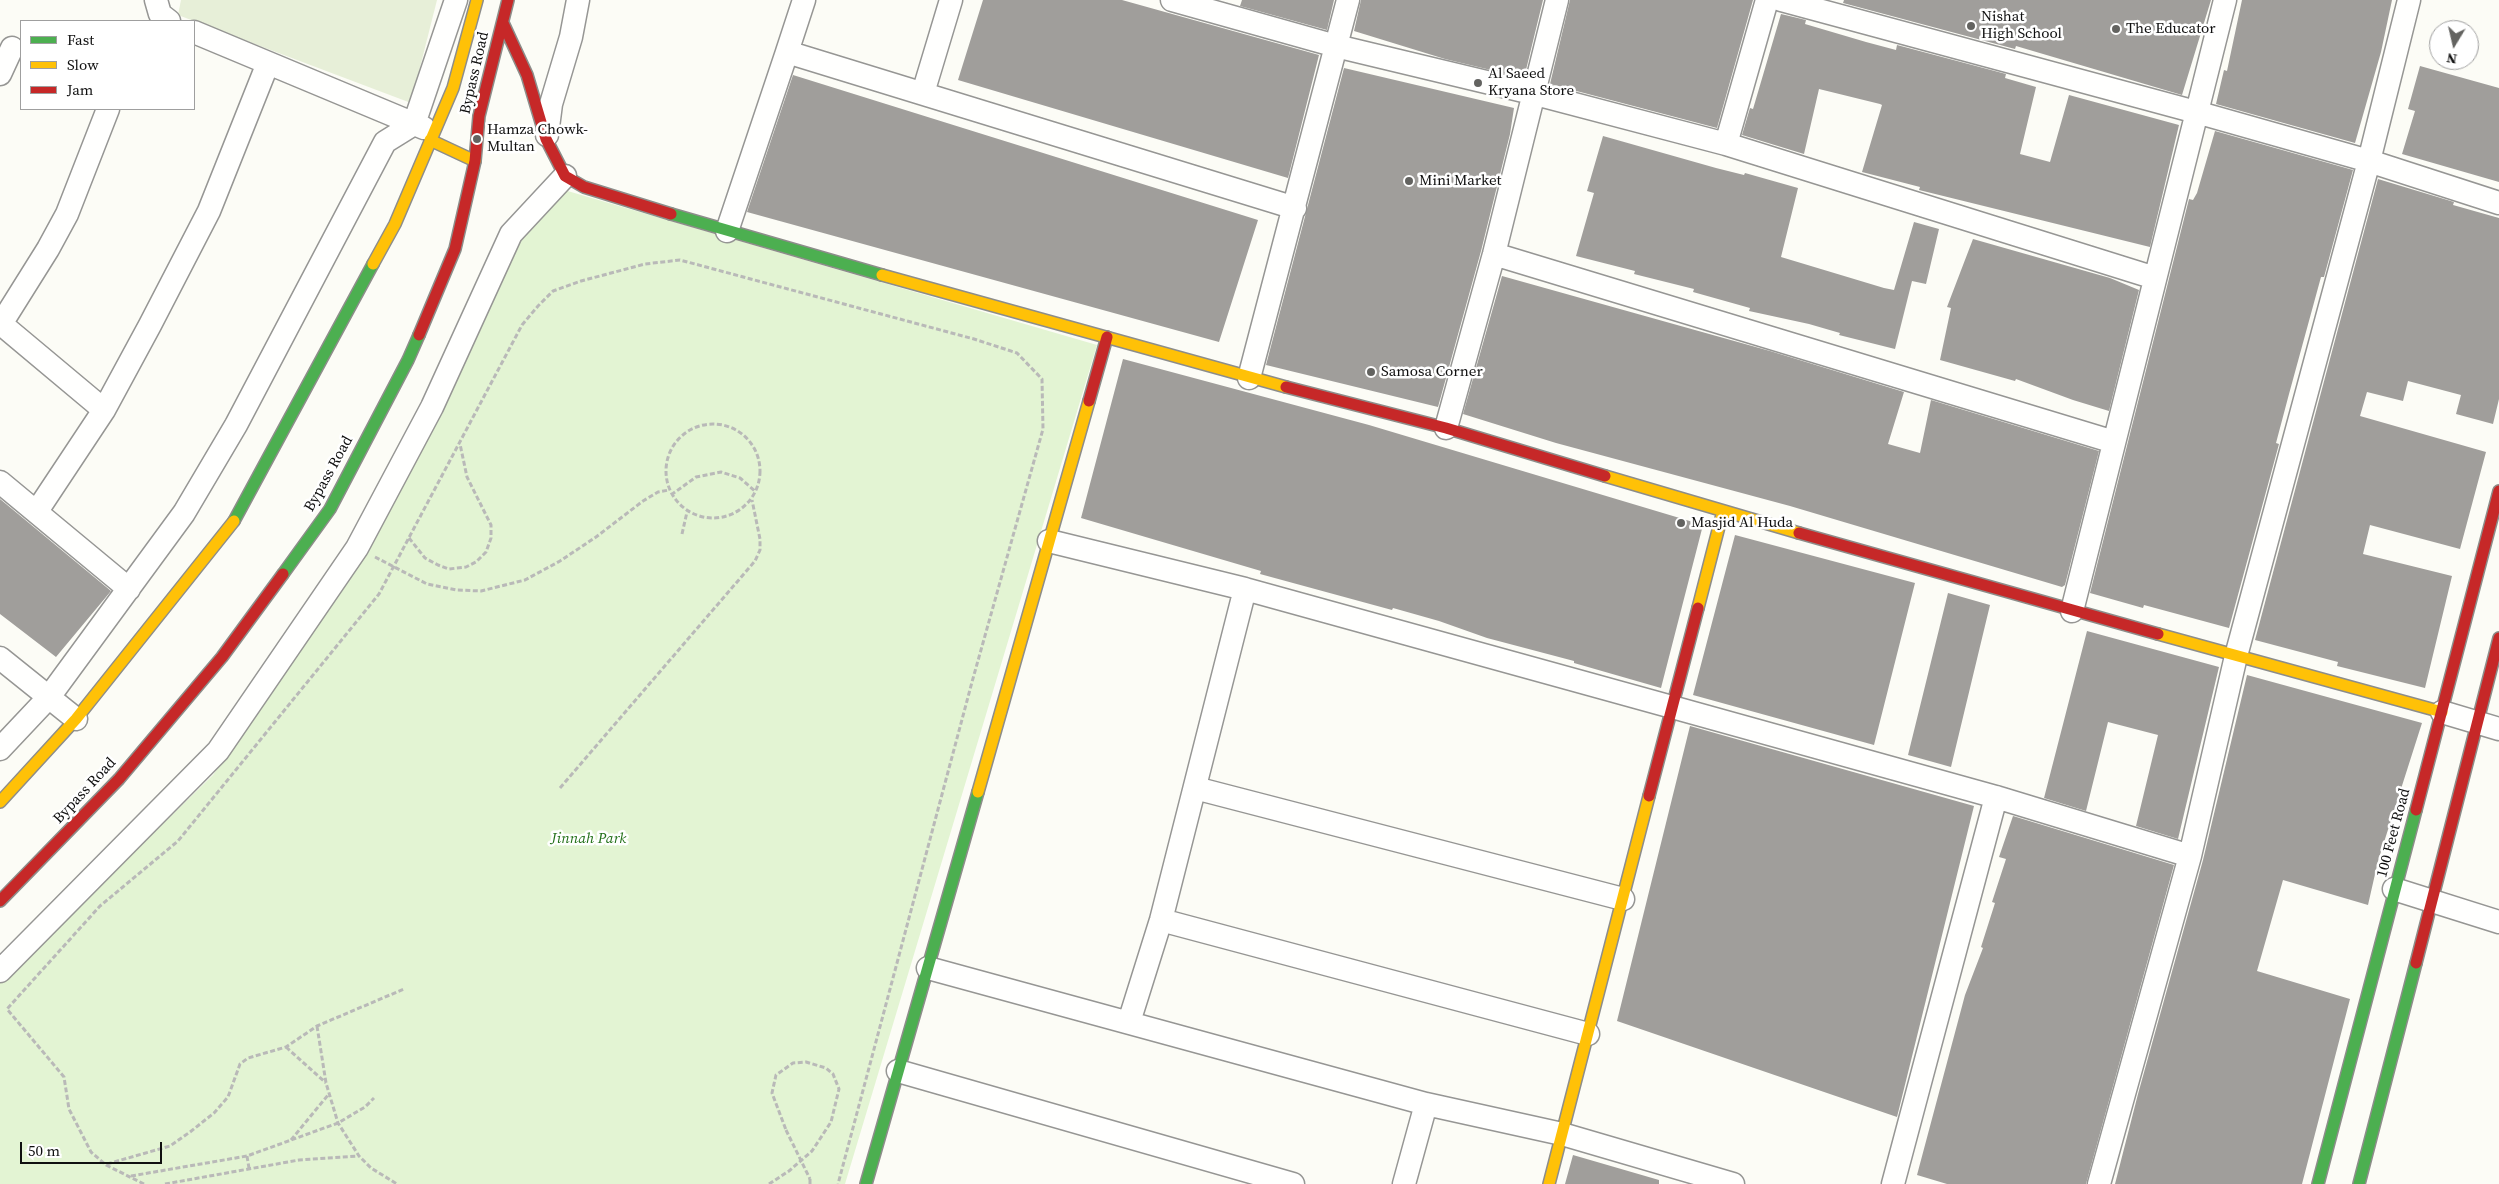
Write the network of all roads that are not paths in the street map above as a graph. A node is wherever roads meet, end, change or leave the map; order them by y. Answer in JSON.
{"nodes":[{"id":1,"x":156,"y":0,"type":"edge"},
{"id":2,"x":456,"y":0,"type":"edge"},
{"id":3,"x":476,"y":0,"type":"edge"},
{"id":4,"x":508,"y":0,"type":"edge"},
{"id":5,"x":578,"y":0,"type":"edge"},
{"id":6,"x":804,"y":0,"type":"edge"},
{"id":7,"x":951,"y":0,"type":"edge"},
{"id":8,"x":1172,"y":0,"type":"edge"},
{"id":9,"x":1348,"y":0,"type":"edge"},
{"id":10,"x":1556,"y":0,"type":"edge"},
{"id":11,"x":1766,"y":0,"type":"edge"},
{"id":12,"x":1781,"y":0,"type":"edge"},
{"id":13,"x":2225,"y":0,"type":"edge"},
{"id":14,"x":2409,"y":0,"type":"edge"},
{"id":15,"x":1229,"y":8,"type":"edge"},
{"id":16,"x":144,"y":20,"type":"edge"},
{"id":17,"x":168,"y":20,"type":"edge"},
{"id":18,"x":503,"y":23,"type":"junction"},
{"id":19,"x":195,"y":32,"type":"edge"},
{"id":20,"x":1336,"y":46,"type":"junction"},
{"id":21,"x":11,"y":47,"type":"edge"},
{"id":22,"x":787,"y":52,"type":"junction"},
{"id":23,"x":268,"y":63,"type":"junction"},
{"id":24,"x":0,"y":74,"type":"edge"},
{"id":25,"x":923,"y":93,"type":"junction"},
{"id":26,"x":1532,"y":93,"type":"junction"},
{"id":27,"x":108,"y":110,"type":"edge"},
{"id":28,"x":2196,"y":112,"type":"junction"},
{"id":29,"x":426,"y":132,"type":"junction"},
{"id":30,"x":546,"y":139,"type":"junction"},
{"id":31,"x":1726,"y":144,"type":"junction"},
{"id":32,"x":475,"y":161,"type":"junction"},
{"id":33,"x":2369,"y":162,"type":"junction"},
{"id":34,"x":565,"y":176,"type":"junction"},
{"id":35,"x":2499,"y":203,"type":"edge"},
{"id":36,"x":1295,"y":208,"type":"junction"},
{"id":37,"x":726,"y":231,"type":"junction"},
{"id":38,"x":1494,"y":254,"type":"junction"},
{"id":39,"x":2155,"y":278,"type":"junction"},
{"id":40,"x":1,"y":323,"type":"edge"},
{"id":41,"x":1107,"y":337,"type":"junction"},
{"id":42,"x":1249,"y":378,"type":"junction"},
{"id":43,"x":104,"y":410,"type":"junction"},
{"id":44,"x":1446,"y":428,"type":"junction"},
{"id":45,"x":2114,"y":442,"type":"junction"},
{"id":46,"x":0,"y":482,"type":"edge"},
{"id":47,"x":2499,"y":491,"type":"edge"},
{"id":48,"x":37,"y":511,"type":"junction"},
{"id":49,"x":1723,"y":511,"type":"junction"},
{"id":50,"x":1049,"y":541,"type":"junction"},
{"id":51,"x":1245,"y":589,"type":"junction"},
{"id":52,"x":129,"y":590,"type":"junction"},
{"id":53,"x":2072,"y":611,"type":"junction"},
{"id":54,"x":2499,"y":638,"type":"edge"},
{"id":55,"x":2236,"y":656,"type":"junction"},
{"id":56,"x":0,"y":658,"type":"edge"},
{"id":57,"x":49,"y":697,"type":"junction"},
{"id":58,"x":1672,"y":707,"type":"junction"},
{"id":59,"x":2442,"y":712,"type":"junction"},
{"id":60,"x":76,"y":719,"type":"junction"},
{"id":61,"x":2477,"y":723,"type":"junction"},
{"id":62,"x":2499,"y":729,"type":"edge"},
{"id":63,"x":0,"y":749,"type":"edge"},
{"id":64,"x":1195,"y":788,"type":"junction"},
{"id":65,"x":1996,"y":797,"type":"junction"},
{"id":66,"x":0,"y":802,"type":"edge"},
{"id":67,"x":2190,"y":856,"type":"junction"},
{"id":68,"x":2394,"y":889,"type":"junction"},
{"id":69,"x":1623,"y":899,"type":"junction"},
{"id":70,"x":0,"y":902,"type":"edge"},
{"id":71,"x":2430,"y":902,"type":"junction"},
{"id":72,"x":1161,"y":920,"type":"junction"},
{"id":73,"x":2499,"y":922,"type":"edge"},
{"id":74,"x":928,"y":968,"type":"junction"},
{"id":75,"x":0,"y":970,"type":"edge"},
{"id":76,"x":1129,"y":1022,"type":"junction"},
{"id":77,"x":1588,"y":1034,"type":"junction"},
{"id":78,"x":898,"y":1071,"type":"junction"},
{"id":79,"x":1426,"y":1104,"type":"junction"},
{"id":80,"x":1562,"y":1134,"type":"junction"},
{"id":81,"x":866,"y":1184,"type":"edge"},
{"id":82,"x":1293,"y":1184,"type":"edge"},
{"id":83,"x":1404,"y":1184,"type":"edge"},
{"id":84,"x":1549,"y":1184,"type":"edge"},
{"id":85,"x":1733,"y":1184,"type":"edge"},
{"id":86,"x":1893,"y":1184,"type":"edge"},
{"id":87,"x":2099,"y":1184,"type":"edge"},
{"id":88,"x":2318,"y":1184,"type":"edge"},
{"id":89,"x":2359,"y":1184,"type":"edge"}],
"edges":[{"from":1,"to":16,"type":"street"},
{"from":1,"to":17,"type":"street"},
{"from":2,"to":29,"type":"street"},
{"from":3,"to":29,"type":"street"},
{"from":4,"to":18,"type":"street","name":"Bypass Road"},
{"from":5,"to":30,"type":"street"},
{"from":6,"to":22,"type":"street"},
{"from":7,"to":25,"type":"street"},
{"from":8,"to":15,"type":"street"},
{"from":9,"to":20,"type":"street"},
{"from":10,"to":26,"type":"street"},
{"from":11,"to":31,"type":"street"},
{"from":12,"to":28,"type":"street"},
{"from":13,"to":28,"type":"street"},
{"from":14,"to":33,"type":"street"},
{"from":15,"to":20,"type":"street"},
{"from":18,"to":30,"type":"street"},
{"from":18,"to":32,"type":"street","name":"Bypass Road"},
{"from":19,"to":23,"type":"street"},
{"from":20,"to":26,"type":"street"},
{"from":20,"to":36,"type":"street"},
{"from":21,"to":24,"type":"street"},
{"from":22,"to":25,"type":"street"},
{"from":22,"to":37,"type":"street"},
{"from":23,"to":29,"type":"street"},
{"from":23,"to":43,"type":"street"},
{"from":25,"to":36,"type":"street"},
{"from":26,"to":31,"type":"street"},
{"from":26,"to":38,"type":"street"},
{"from":27,"to":40,"type":"street"},
{"from":28,"to":33,"type":"street"},
{"from":28,"to":39,"type":"street"},
{"from":29,"to":32,"type":"street"},
{"from":29,"to":52,"type":"street"},
{"from":29,"to":60,"type":"street"},
{"from":30,"to":34,"type":"street"},
{"from":31,"to":39,"type":"street"},
{"from":32,"to":70,"type":"street","name":"Bypass Road"},
{"from":33,"to":35,"type":"street"},
{"from":33,"to":55,"type":"street"},
{"from":34,"to":37,"type":"street"},
{"from":34,"to":75,"type":"street"},
{"from":36,"to":42,"type":"street"},
{"from":37,"to":41,"type":"street"},
{"from":38,"to":44,"type":"street"},
{"from":38,"to":45,"type":"street"},
{"from":39,"to":45,"type":"street"},
{"from":40,"to":43,"type":"street"},
{"from":41,"to":42,"type":"street"},
{"from":41,"to":50,"type":"street"},
{"from":42,"to":44,"type":"street"},
{"from":43,"to":48,"type":"street"},
{"from":44,"to":49,"type":"street"},
{"from":45,"to":53,"type":"street"},
{"from":46,"to":48,"type":"street"},
{"from":47,"to":59,"type":"street","name":"100 Feet Road"},
{"from":48,"to":52,"type":"street"},
{"from":49,"to":53,"type":"street"},
{"from":49,"to":58,"type":"street"},
{"from":50,"to":51,"type":"street"},
{"from":50,"to":74,"type":"street"},
{"from":51,"to":58,"type":"street"},
{"from":51,"to":64,"type":"street"},
{"from":52,"to":57,"type":"street"},
{"from":53,"to":55,"type":"street"},
{"from":54,"to":61,"type":"street"},
{"from":55,"to":59,"type":"street"},
{"from":55,"to":67,"type":"street"},
{"from":56,"to":57,"type":"street"},
{"from":57,"to":60,"type":"street"},
{"from":57,"to":63,"type":"street"},
{"from":58,"to":65,"type":"street"},
{"from":58,"to":69,"type":"street"},
{"from":59,"to":61,"type":"street"},
{"from":59,"to":68,"type":"street","name":"100 Feet Road"},
{"from":60,"to":66,"type":"street"},
{"from":61,"to":62,"type":"street"},
{"from":61,"to":71,"type":"street"},
{"from":64,"to":69,"type":"street"},
{"from":64,"to":72,"type":"street"},
{"from":65,"to":67,"type":"street"},
{"from":65,"to":86,"type":"street"},
{"from":67,"to":87,"type":"street"},
{"from":68,"to":71,"type":"street"},
{"from":68,"to":88,"type":"street","name":"100 Feet Road"},
{"from":69,"to":77,"type":"street"},
{"from":71,"to":73,"type":"street"},
{"from":71,"to":89,"type":"street"},
{"from":72,"to":76,"type":"street"},
{"from":72,"to":77,"type":"street"},
{"from":74,"to":76,"type":"street"},
{"from":74,"to":78,"type":"street"},
{"from":76,"to":79,"type":"street"},
{"from":77,"to":80,"type":"street"},
{"from":78,"to":81,"type":"street"},
{"from":78,"to":82,"type":"street"},
{"from":79,"to":80,"type":"street"},
{"from":79,"to":83,"type":"street"},
{"from":80,"to":84,"type":"street"},
{"from":80,"to":85,"type":"street"}]}
